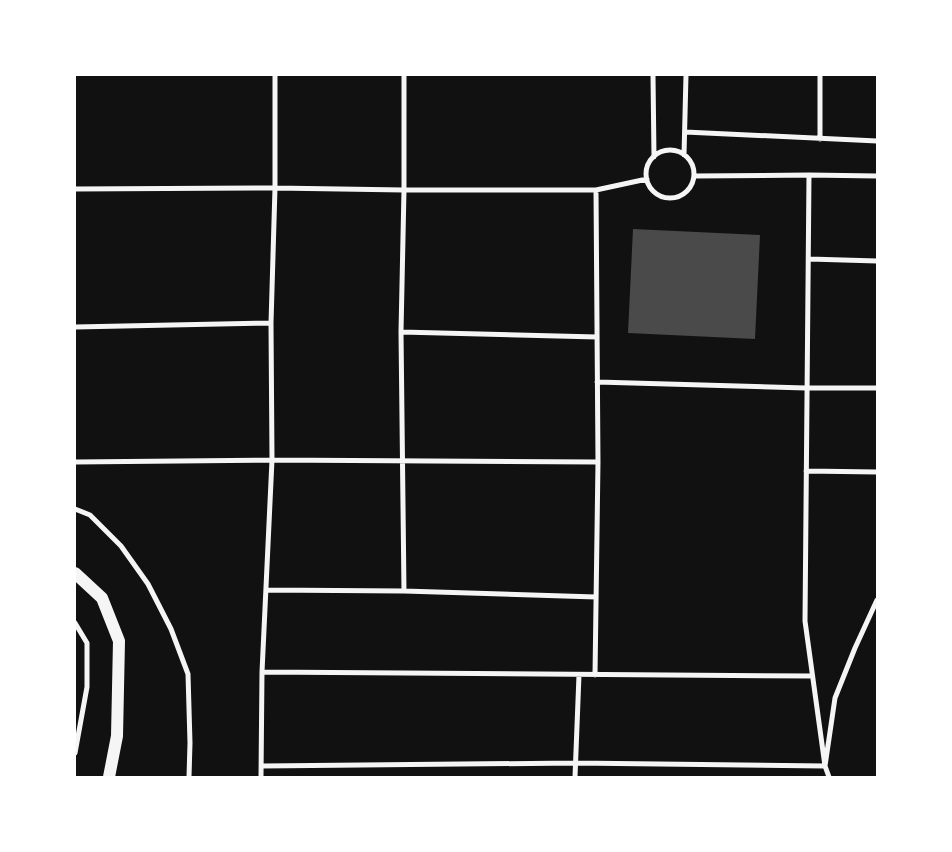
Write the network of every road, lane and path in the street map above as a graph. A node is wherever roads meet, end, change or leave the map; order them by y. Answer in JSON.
{"nodes":[{"id":1,"x":275,"y":75,"type":"edge"},
{"id":2,"x":404,"y":75,"type":"edge"},
{"id":3,"x":653,"y":75,"type":"edge"},
{"id":4,"x":686,"y":75,"type":"edge"},
{"id":5,"x":820,"y":75,"type":"edge"},
{"id":6,"x":685,"y":132,"type":"junction"},
{"id":7,"x":820,"y":138,"type":"junction"},
{"id":8,"x":877,"y":141,"type":"edge"},
{"id":9,"x":684,"y":155,"type":"junction"},
{"id":10,"x":654,"y":157,"type":"junction"},
{"id":11,"x":808,"y":174,"type":"junction"},
{"id":12,"x":694,"y":176,"type":"junction"},
{"id":13,"x":877,"y":176,"type":"edge"},
{"id":14,"x":647,"y":179,"type":"junction"},
{"id":15,"x":275,"y":188,"type":"junction"},
{"id":16,"x":75,"y":189,"type":"edge"},
{"id":17,"x":404,"y":190,"type":"junction"},
{"id":18,"x":596,"y":190,"type":"junction"},
{"id":19,"x":809,"y":259,"type":"junction"},
{"id":20,"x":877,"y":261,"type":"edge"},
{"id":21,"x":271,"y":323,"type":"junction"},
{"id":22,"x":75,"y":326,"type":"edge"},
{"id":23,"x":402,"y":332,"type":"junction"},
{"id":24,"x":597,"y":337,"type":"junction"},
{"id":25,"x":597,"y":382,"type":"junction"},
{"id":26,"x":806,"y":388,"type":"junction"},
{"id":27,"x":877,"y":388,"type":"edge"},
{"id":28,"x":272,"y":460,"type":"junction"},
{"id":29,"x":402,"y":460,"type":"junction"},
{"id":30,"x":75,"y":462,"type":"edge"},
{"id":31,"x":598,"y":462,"type":"junction"},
{"id":32,"x":806,"y":471,"type":"junction"},
{"id":33,"x":877,"y":472,"type":"edge"},
{"id":34,"x":75,"y":509,"type":"edge"},
{"id":35,"x":75,"y":573,"type":"edge"},
{"id":36,"x":267,"y":590,"type":"junction"},
{"id":37,"x":404,"y":591,"type":"junction"},
{"id":38,"x":596,"y":597,"type":"junction"},
{"id":39,"x":877,"y":600,"type":"edge"},
{"id":40,"x":75,"y":623,"type":"edge"},
{"id":41,"x":262,"y":672,"type":"junction"},
{"id":42,"x":579,"y":675,"type":"junction"},
{"id":43,"x":596,"y":675,"type":"junction"},
{"id":44,"x":812,"y":676,"type":"junction"},
{"id":45,"x":75,"y":752,"type":"edge"},
{"id":46,"x":575,"y":763,"type":"junction"},
{"id":47,"x":262,"y":766,"type":"junction"},
{"id":48,"x":826,"y":766,"type":"junction"},
{"id":49,"x":109,"y":777,"type":"edge"},
{"id":50,"x":189,"y":777,"type":"edge"},
{"id":51,"x":261,"y":777,"type":"edge"},
{"id":52,"x":575,"y":777,"type":"edge"},
{"id":53,"x":829,"y":777,"type":"edge"}],
"edges":[{"from":1,"to":15,"type":"street"},
{"from":2,"to":17,"type":"street"},
{"from":3,"to":10,"type":"street"},
{"from":4,"to":6,"type":"street"},
{"from":5,"to":7,"type":"street"},
{"from":6,"to":7,"type":"street"},
{"from":6,"to":9,"type":"street"},
{"from":7,"to":8,"type":"street"},
{"from":9,"to":10,"type":"street"},
{"from":9,"to":12,"type":"street"},
{"from":10,"to":14,"type":"street"},
{"from":11,"to":12,"type":"street"},
{"from":11,"to":13,"type":"street"},
{"from":11,"to":19,"type":"street"},
{"from":12,"to":14,"type":"street"},
{"from":14,"to":18,"type":"street"},
{"from":15,"to":16,"type":"street"},
{"from":15,"to":17,"type":"street"},
{"from":15,"to":21,"type":"street"},
{"from":17,"to":18,"type":"street"},
{"from":17,"to":23,"type":"street"},
{"from":18,"to":24,"type":"street"},
{"from":19,"to":20,"type":"street"},
{"from":19,"to":26,"type":"street"},
{"from":21,"to":22,"type":"street"},
{"from":21,"to":28,"type":"street"},
{"from":23,"to":24,"type":"street"},
{"from":23,"to":29,"type":"street"},
{"from":24,"to":25,"type":"street"},
{"from":25,"to":26,"type":"street"},
{"from":25,"to":31,"type":"street"},
{"from":26,"to":27,"type":"street"},
{"from":26,"to":32,"type":"street"},
{"from":28,"to":29,"type":"street"},
{"from":28,"to":30,"type":"street"},
{"from":28,"to":36,"type":"street"},
{"from":29,"to":31,"type":"street"},
{"from":29,"to":37,"type":"street"},
{"from":31,"to":38,"type":"street"},
{"from":32,"to":33,"type":"street"},
{"from":32,"to":44,"type":"street"},
{"from":34,"to":50,"type":"street"},
{"from":35,"to":49,"type":"main road"},
{"from":36,"to":37,"type":"street"},
{"from":36,"to":41,"type":"street"},
{"from":37,"to":38,"type":"street"},
{"from":38,"to":43,"type":"street"},
{"from":39,"to":48,"type":"street"},
{"from":40,"to":45,"type":"street"},
{"from":41,"to":42,"type":"street"},
{"from":41,"to":47,"type":"street"},
{"from":42,"to":43,"type":"street"},
{"from":42,"to":46,"type":"street"},
{"from":43,"to":44,"type":"street"},
{"from":44,"to":48,"type":"street"},
{"from":46,"to":47,"type":"street"},
{"from":46,"to":48,"type":"street"},
{"from":46,"to":52,"type":"street"},
{"from":47,"to":51,"type":"street"},
{"from":48,"to":53,"type":"street"}]}
